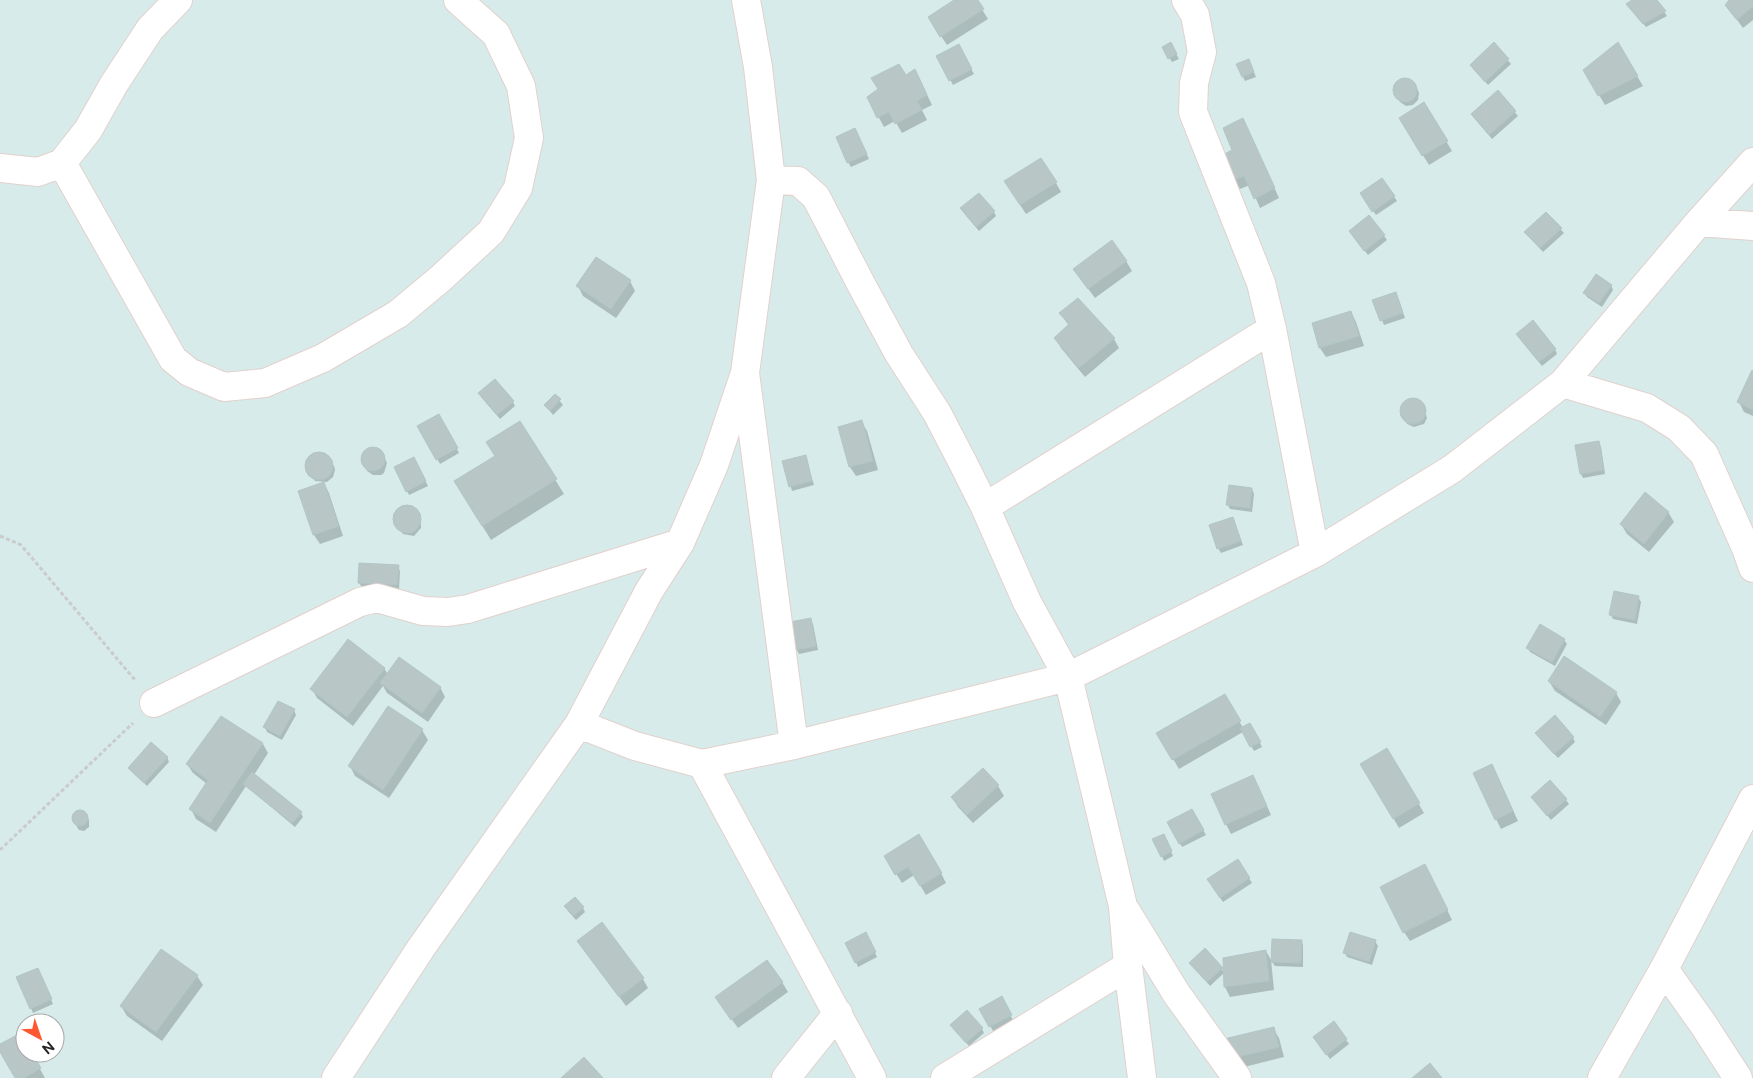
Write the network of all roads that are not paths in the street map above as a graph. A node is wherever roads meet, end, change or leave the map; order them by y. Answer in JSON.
{"nodes":[{"id":1,"x":178,"y":0,"type":"edge"},
{"id":2,"x":458,"y":0,"type":"edge"},
{"id":3,"x":746,"y":0,"type":"edge"},
{"id":4,"x":1186,"y":0,"type":"edge"},
{"id":5,"x":1753,"y":162,"type":"edge"},
{"id":6,"x":62,"y":163,"type":"junction"},
{"id":7,"x":0,"y":168,"type":"edge"},
{"id":8,"x":771,"y":180,"type":"junction"},
{"id":9,"x":1699,"y":222,"type":"junction"},
{"id":10,"x":1753,"y":226,"type":"edge"},
{"id":11,"x":1272,"y":329,"type":"junction"},
{"id":12,"x":746,"y":373,"type":"junction"},
{"id":13,"x":1564,"y":383,"type":"junction"},
{"id":14,"x":985,"y":507,"type":"junction"},
{"id":15,"x":680,"y":543,"type":"junction"},
{"id":16,"x":1315,"y":553,"type":"junction"},
{"id":17,"x":1753,"y":568,"type":"edge"},
{"id":18,"x":1068,"y":677,"type":"junction"},
{"id":19,"x":154,"y":703,"type":"road end"},
{"id":20,"x":579,"y":724,"type":"junction"},
{"id":21,"x":794,"y":745,"type":"junction"},
{"id":22,"x":702,"y":764,"type":"junction"},
{"id":23,"x":1753,"y":799,"type":"edge"},
{"id":24,"x":1753,"y":842,"type":"edge"},
{"id":25,"x":1725,"y":852,"type":"junction"},
{"id":26,"x":1123,"y":906,"type":"junction"},
{"id":27,"x":1128,"y":966,"type":"junction"},
{"id":28,"x":1664,"y":969,"type":"junction"},
{"id":29,"x":838,"y":1012,"type":"junction"},
{"id":30,"x":336,"y":1078,"type":"edge"},
{"id":31,"x":786,"y":1078,"type":"edge"},
{"id":32,"x":872,"y":1078,"type":"edge"},
{"id":33,"x":945,"y":1078,"type":"edge"},
{"id":34,"x":1142,"y":1078,"type":"edge"},
{"id":35,"x":1237,"y":1078,"type":"edge"},
{"id":36,"x":1602,"y":1078,"type":"edge"},
{"id":37,"x":1738,"y":1078,"type":"edge"}],
"edges":[{"from":1,"to":6,"type":"street"},
{"from":2,"to":6,"type":"street"},
{"from":3,"to":8,"type":"street"},
{"from":4,"to":11,"type":"street"},
{"from":5,"to":9,"type":"street"},
{"from":6,"to":7,"type":"street"},
{"from":8,"to":12,"type":"street"},
{"from":8,"to":14,"type":"street"},
{"from":9,"to":10,"type":"street"},
{"from":9,"to":13,"type":"street"},
{"from":11,"to":14,"type":"street"},
{"from":11,"to":16,"type":"street"},
{"from":12,"to":15,"type":"street"},
{"from":12,"to":21,"type":"street"},
{"from":13,"to":16,"type":"street"},
{"from":13,"to":17,"type":"street"},
{"from":14,"to":18,"type":"street"},
{"from":15,"to":19,"type":"street"},
{"from":15,"to":20,"type":"street"},
{"from":16,"to":18,"type":"street"},
{"from":18,"to":21,"type":"street"},
{"from":18,"to":26,"type":"street"},
{"from":20,"to":22,"type":"street"},
{"from":20,"to":30,"type":"street"},
{"from":21,"to":22,"type":"street"},
{"from":22,"to":29,"type":"street"},
{"from":23,"to":25,"type":"street"},
{"from":24,"to":25,"type":"street"},
{"from":25,"to":28,"type":"street"},
{"from":26,"to":27,"type":"street"},
{"from":26,"to":35,"type":"street"},
{"from":27,"to":33,"type":"street"},
{"from":27,"to":34,"type":"street"},
{"from":28,"to":36,"type":"street"},
{"from":28,"to":37,"type":"street"},
{"from":29,"to":31,"type":"street"},
{"from":29,"to":32,"type":"street"}]}
